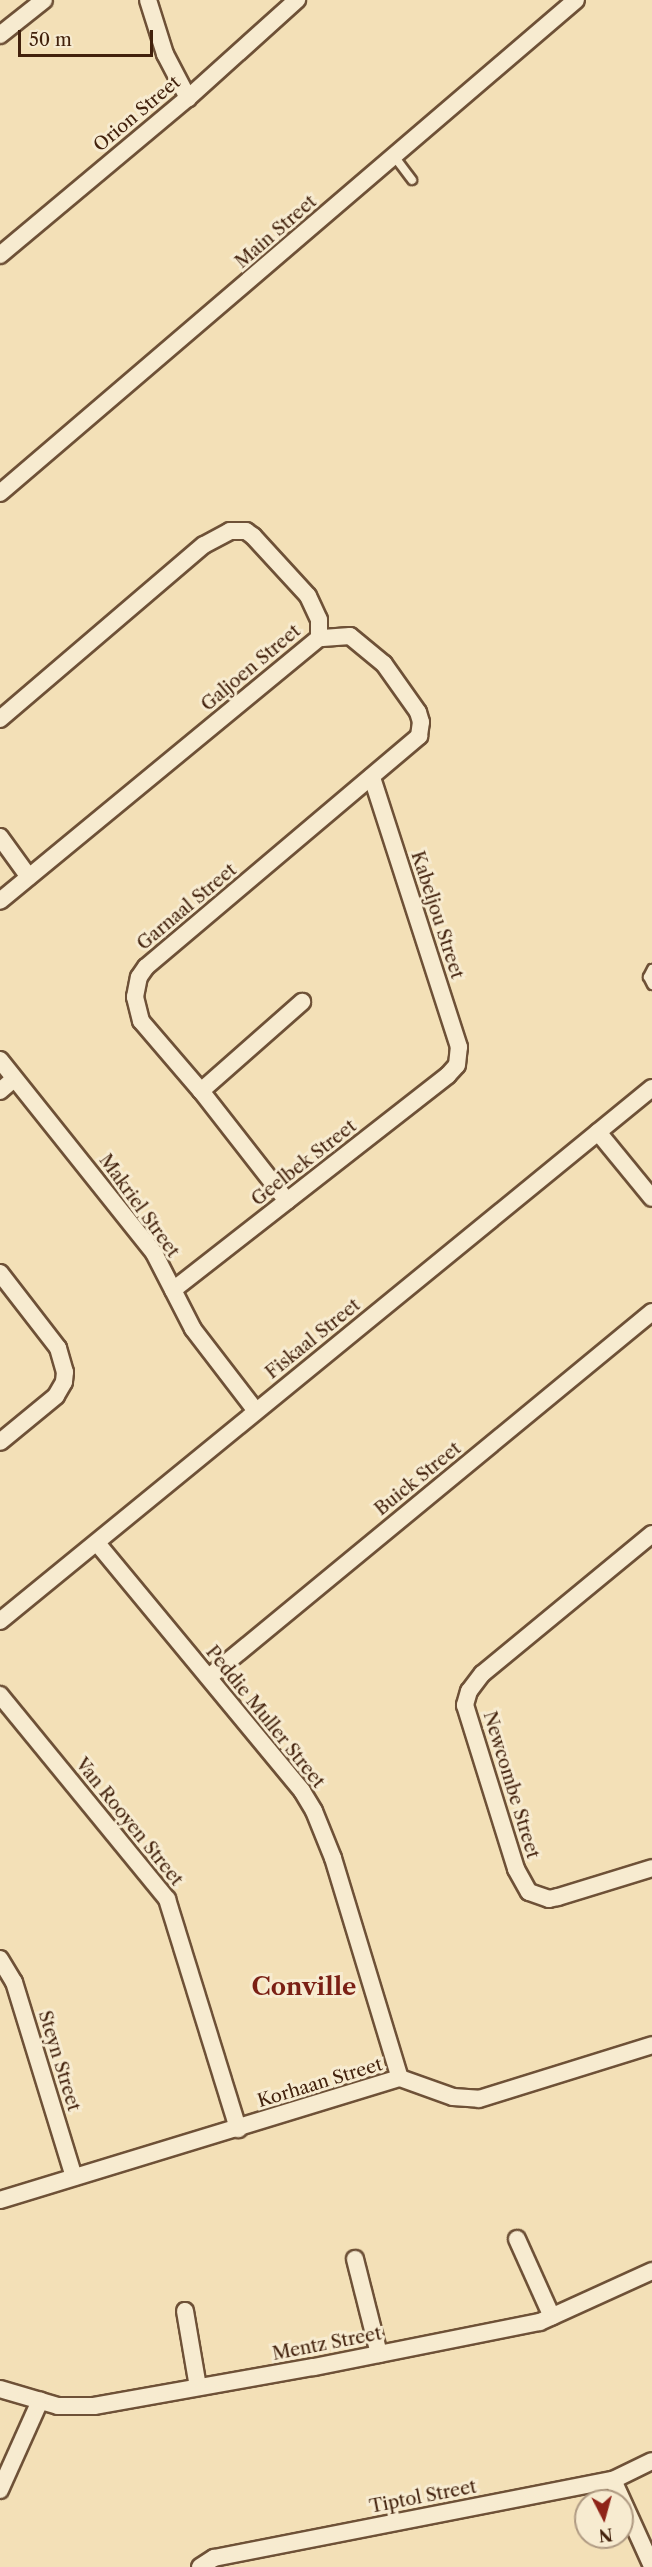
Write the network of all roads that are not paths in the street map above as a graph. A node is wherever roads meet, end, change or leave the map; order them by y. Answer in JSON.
{"nodes":[{"id":1,"x":44,"y":0,"type":"edge"},
{"id":2,"x":148,"y":0,"type":"edge"},
{"id":3,"x":297,"y":0,"type":"edge"},
{"id":4,"x":576,"y":0,"type":"edge"},
{"id":5,"x":0,"y":35,"type":"edge"},
{"id":6,"x":188,"y":98,"type":"junction"},
{"id":7,"x":394,"y":156,"type":"junction"},
{"id":8,"x":412,"y":180,"type":"dead end"},
{"id":9,"x":0,"y":255,"type":"edge"},
{"id":10,"x":0,"y":493,"type":"edge"},
{"id":11,"x":319,"y":638,"type":"junction"},
{"id":12,"x":0,"y":719,"type":"edge"},
{"id":13,"x":372,"y":777,"type":"junction"},
{"id":14,"x":0,"y":837,"type":"edge"},
{"id":15,"x":29,"y":877,"type":"junction"},
{"id":16,"x":0,"y":901,"type":"edge"},
{"id":17,"x":652,"y":969,"type":"edge"},
{"id":18,"x":652,"y":985,"type":"edge"},
{"id":19,"x":302,"y":1002,"type":"dead end"},
{"id":20,"x":0,"y":1060,"type":"edge"},
{"id":21,"x":457,"y":1065,"type":"joint"},
{"id":22,"x":14,"y":1079,"type":"junction"},
{"id":23,"x":652,"y":1088,"type":"edge"},
{"id":24,"x":0,"y":1091,"type":"edge"},
{"id":25,"x":201,"y":1091,"type":"junction"},
{"id":26,"x":598,"y":1132,"type":"junction"},
{"id":27,"x":652,"y":1198,"type":"edge"},
{"id":28,"x":287,"y":1201,"type":"junction"},
{"id":29,"x":1,"y":1275,"type":"edge"},
{"id":30,"x":173,"y":1290,"type":"junction"},
{"id":31,"x":652,"y":1312,"type":"edge"},
{"id":32,"x":256,"y":1411,"type":"junction"},
{"id":33,"x":0,"y":1442,"type":"edge"},
{"id":34,"x":652,"y":1534,"type":"edge"},
{"id":35,"x":97,"y":1543,"type":"junction"},
{"id":36,"x":0,"y":1621,"type":"edge"},
{"id":37,"x":209,"y":1677,"type":"junction"},
{"id":38,"x":0,"y":1695,"type":"edge"},
{"id":39,"x":652,"y":1868,"type":"edge"},
{"id":40,"x":0,"y":1959,"type":"edge"},
{"id":41,"x":652,"y":2045,"type":"edge"},
{"id":42,"x":400,"y":2078,"type":"junction"},
{"id":43,"x":238,"y":2129,"type":"junction"},
{"id":44,"x":74,"y":2177,"type":"junction"},
{"id":45,"x":0,"y":2200,"type":"edge"},
{"id":46,"x":517,"y":2239,"type":"dead end"},
{"id":47,"x":355,"y":2259,"type":"dead end"},
{"id":48,"x":652,"y":2271,"type":"edge"},
{"id":49,"x":185,"y":2311,"type":"dead end"},
{"id":50,"x":552,"y":2318,"type":"junction"},
{"id":51,"x":379,"y":2354,"type":"junction"},
{"id":52,"x":198,"y":2387,"type":"junction"},
{"id":53,"x":0,"y":2389,"type":"edge"},
{"id":54,"x":40,"y":2401,"type":"junction"},
{"id":55,"x":652,"y":2461,"type":"edge"},
{"id":56,"x":613,"y":2480,"type":"junction"},
{"id":57,"x":0,"y":2490,"type":"edge"},
{"id":58,"x":652,"y":2566,"type":"edge"},
{"id":59,"x":200,"y":2567,"type":"edge"}],
"edges":[{"from":1,"to":5,"type":"street"},
{"from":2,"to":6,"type":"street"},
{"from":3,"to":6,"type":"street","name":"Orion Street"},
{"from":4,"to":7,"type":"street","name":"Main Street"},
{"from":6,"to":9,"type":"street","name":"Orion Street"},
{"from":7,"to":8,"type":"lane"},
{"from":7,"to":10,"type":"street","name":"Main Street"},
{"from":11,"to":12,"type":"street","name":"Galjoen Street"},
{"from":11,"to":13,"type":"street","name":"Garnaal Street"},
{"from":11,"to":15,"type":"street","name":"Galjoen Street"},
{"from":13,"to":21,"type":"street","name":"Kabeljou Street"},
{"from":13,"to":25,"type":"street","name":"Garnaal Street"},
{"from":14,"to":15,"type":"street"},
{"from":15,"to":16,"type":"street","name":"Galjoen Street"},
{"from":17,"to":18,"type":"lane"},
{"from":19,"to":25,"type":"street"},
{"from":20,"to":22,"type":"street","name":"Makriel Street"},
{"from":21,"to":28,"type":"street","name":"Geelbek Street"},
{"from":22,"to":24,"type":"street"},
{"from":22,"to":30,"type":"street","name":"Makriel Street"},
{"from":23,"to":26,"type":"street","name":"Fiskaal Street"},
{"from":25,"to":28,"type":"street","name":"Garnaal Street"},
{"from":26,"to":27,"type":"street"},
{"from":26,"to":32,"type":"street","name":"Fiskaal Street"},
{"from":28,"to":30,"type":"street","name":"Geelbek Street"},
{"from":29,"to":33,"type":"street"},
{"from":30,"to":32,"type":"street","name":"Makriel Street"},
{"from":31,"to":37,"type":"street","name":"Buick Street"},
{"from":32,"to":35,"type":"street","name":"Fiskaal Street"},
{"from":34,"to":39,"type":"street","name":"Newcombe Street"},
{"from":35,"to":36,"type":"street","name":"Fiskaal Street"},
{"from":35,"to":37,"type":"street","name":"Peddie Muller Street"},
{"from":37,"to":42,"type":"street","name":"Peddie Muller Street"},
{"from":38,"to":43,"type":"street","name":"Van Rooyen Street"},
{"from":40,"to":44,"type":"street","name":"Steyn Street"},
{"from":41,"to":42,"type":"street","name":"Korhaan Street"},
{"from":42,"to":43,"type":"street","name":"Korhaan Street"},
{"from":43,"to":44,"type":"street","name":"Korhaan Street"},
{"from":44,"to":45,"type":"street","name":"Korhaan Street"},
{"from":46,"to":50,"type":"street"},
{"from":47,"to":51,"type":"street"},
{"from":48,"to":50,"type":"street","name":"Mentz Street"},
{"from":49,"to":52,"type":"street"},
{"from":50,"to":51,"type":"street","name":"Mentz Street"},
{"from":51,"to":52,"type":"street","name":"Mentz Street"},
{"from":52,"to":54,"type":"street","name":"Mentz Street"},
{"from":53,"to":54,"type":"street","name":"Mentz Street"},
{"from":54,"to":57,"type":"street"},
{"from":55,"to":56,"type":"street","name":"Tiptol Street"},
{"from":56,"to":58,"type":"street"},
{"from":56,"to":59,"type":"street","name":"Tiptol Street"}]}
